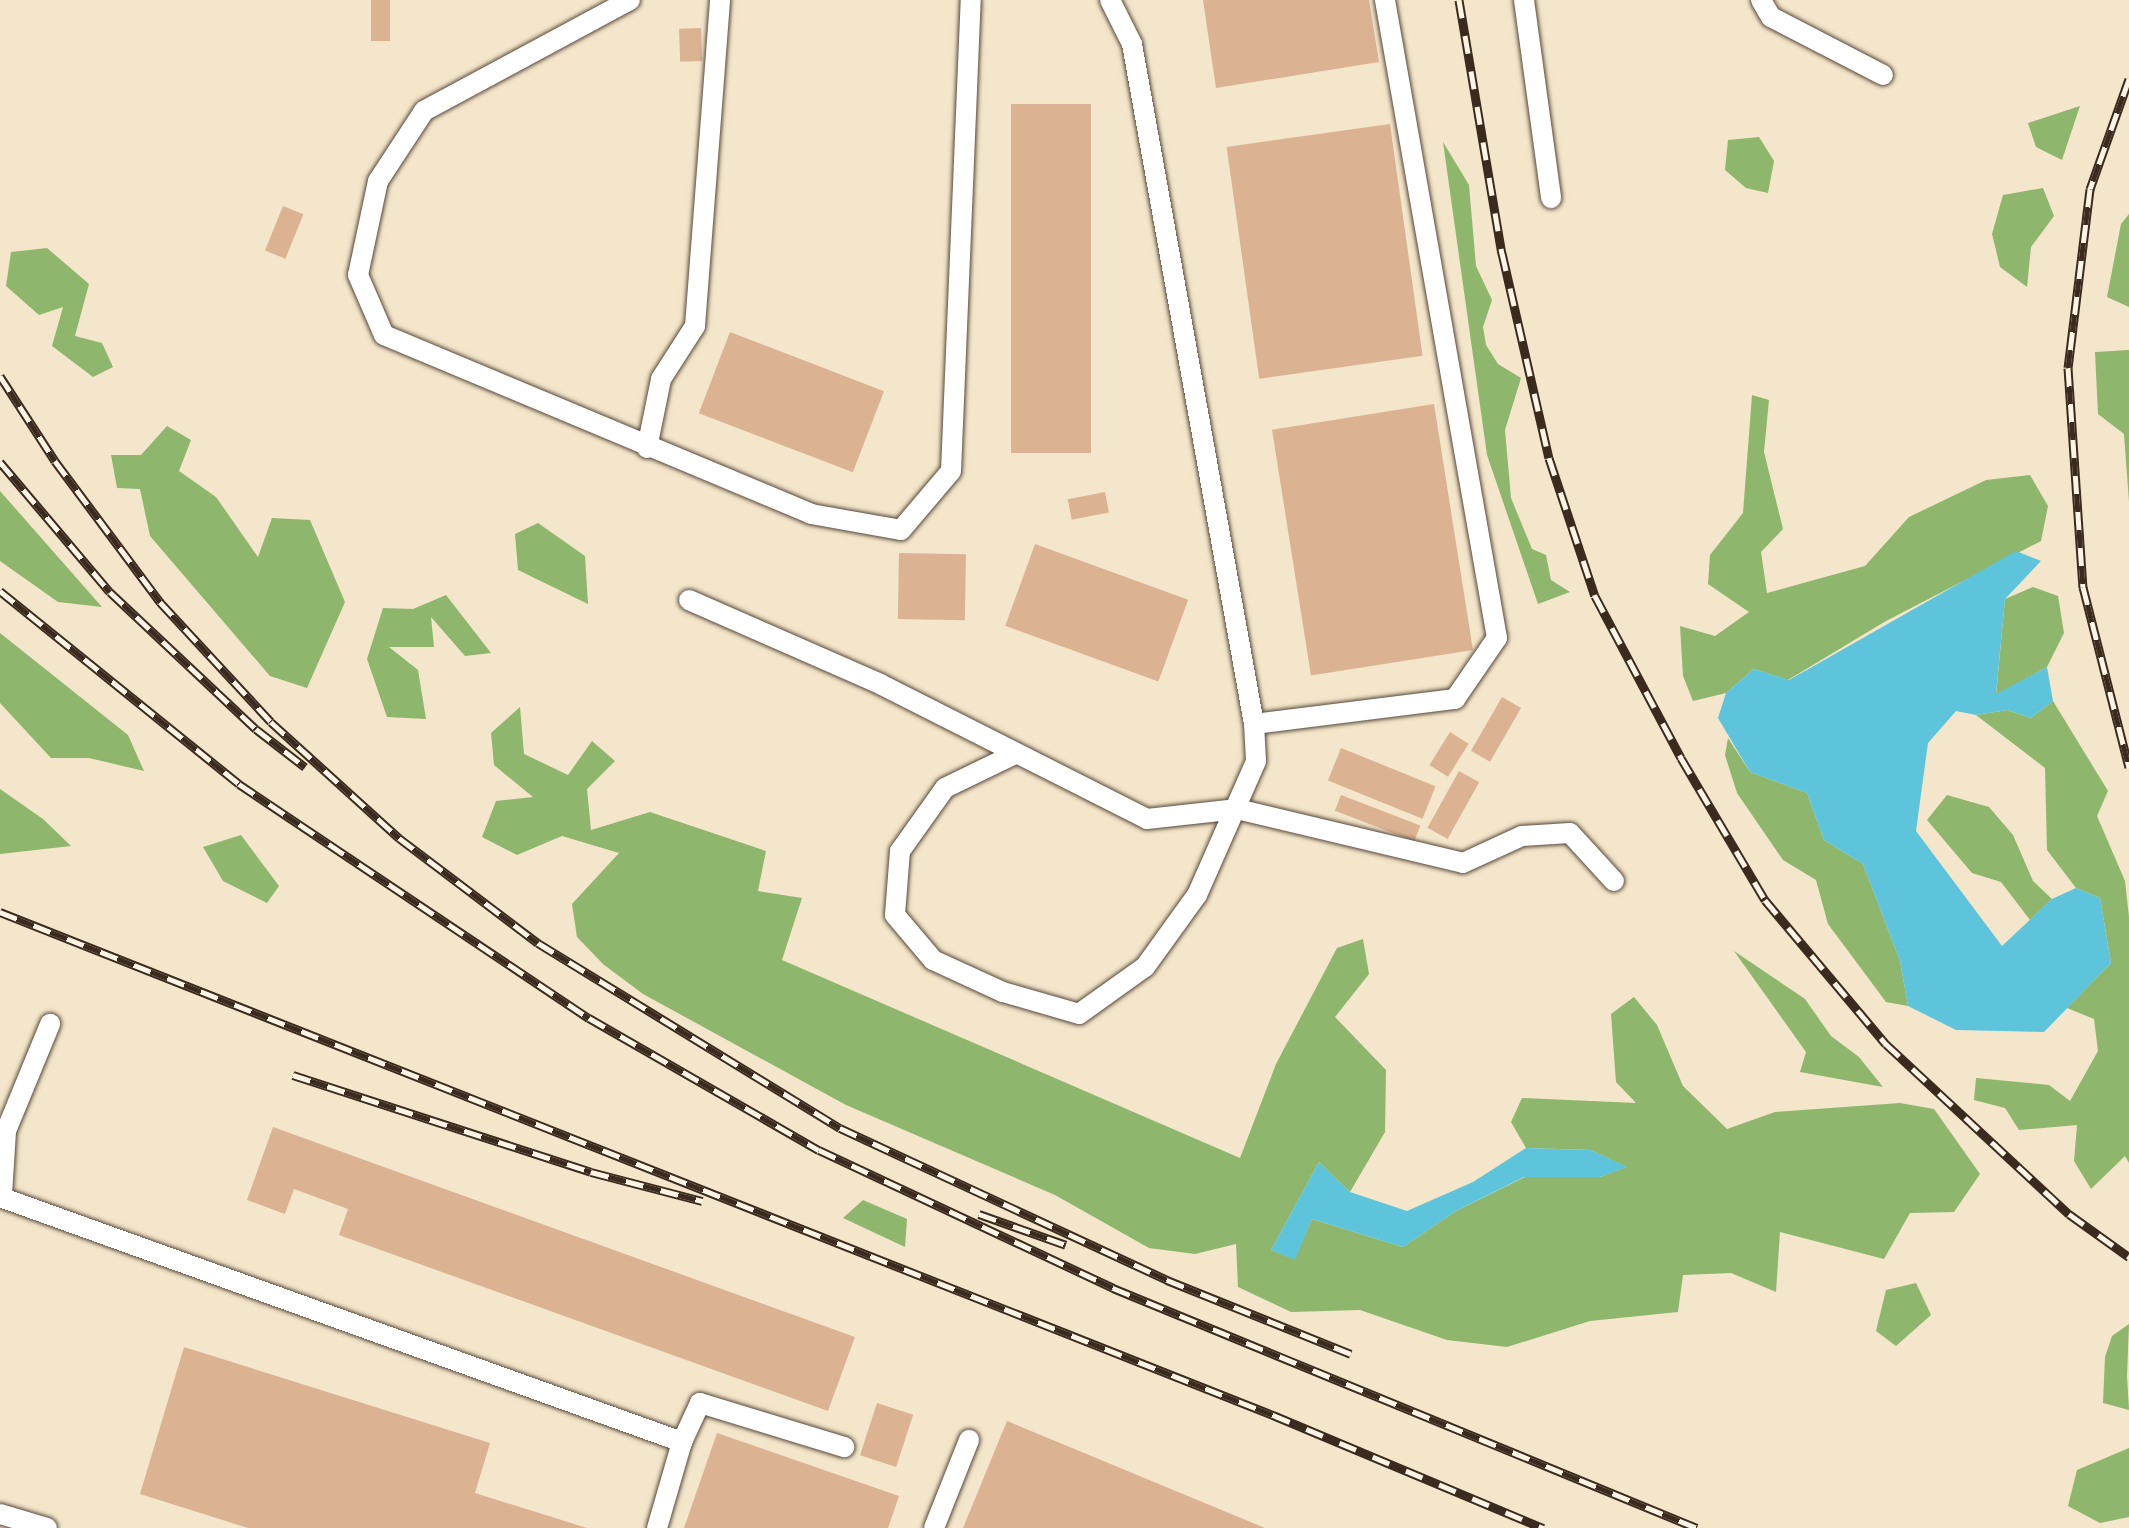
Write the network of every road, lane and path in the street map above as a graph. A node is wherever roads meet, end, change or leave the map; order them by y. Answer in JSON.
{"nodes":[{"id":1,"x":630,"y":0,"type":"edge"},
{"id":2,"x":720,"y":0,"type":"edge"},
{"id":3,"x":971,"y":0,"type":"edge"},
{"id":4,"x":1110,"y":0,"type":"edge"},
{"id":5,"x":1385,"y":0,"type":"edge"},
{"id":6,"x":1524,"y":0,"type":"edge"},
{"id":7,"x":1761,"y":0,"type":"edge"},
{"id":8,"x":1883,"y":75,"type":"dead end"},
{"id":9,"x":1551,"y":198,"type":"dead end"},
{"id":10,"x":647,"y":448,"type":"junction"},
{"id":11,"x":689,"y":600,"type":"dead end"},
{"id":12,"x":1254,"y":724,"type":"junction"},
{"id":13,"x":1015,"y":754,"type":"junction"},
{"id":14,"x":1237,"y":809,"type":"junction"},
{"id":15,"x":1614,"y":881,"type":"dead end"},
{"id":16,"x":50,"y":1024,"type":"dead end"},
{"id":17,"x":1,"y":1196,"type":"edge"},
{"id":18,"x":969,"y":1440,"type":"dead end"},
{"id":19,"x":682,"y":1442,"type":"junction"},
{"id":20,"x":844,"y":1447,"type":"dead end"},
{"id":21,"x":3,"y":1517,"type":"edge"},
{"id":22,"x":47,"y":1528,"type":"edge"},
{"id":23,"x":657,"y":1528,"type":"edge"},
{"id":24,"x":934,"y":1528,"type":"edge"}],
"edges":[{"from":1,"to":10,"type":"lane"},
{"from":2,"to":10,"type":"lane"},
{"from":3,"to":10,"type":"lane"},
{"from":4,"to":12,"type":"lane"},
{"from":5,"to":12,"type":"lane"},
{"from":6,"to":9,"type":"lane"},
{"from":7,"to":8,"type":"lane"},
{"from":11,"to":13,"type":"lane"},
{"from":12,"to":14,"type":"lane"},
{"from":13,"to":14,"type":"lane"},
{"from":13,"to":14,"type":"lane"},
{"from":14,"to":15,"type":"lane"},
{"from":16,"to":17,"type":"lane"},
{"from":17,"to":19,"type":"lane"},
{"from":18,"to":24,"type":"lane"},
{"from":19,"to":20,"type":"lane"},
{"from":19,"to":23,"type":"lane"},
{"from":21,"to":22,"type":"lane"}]}
